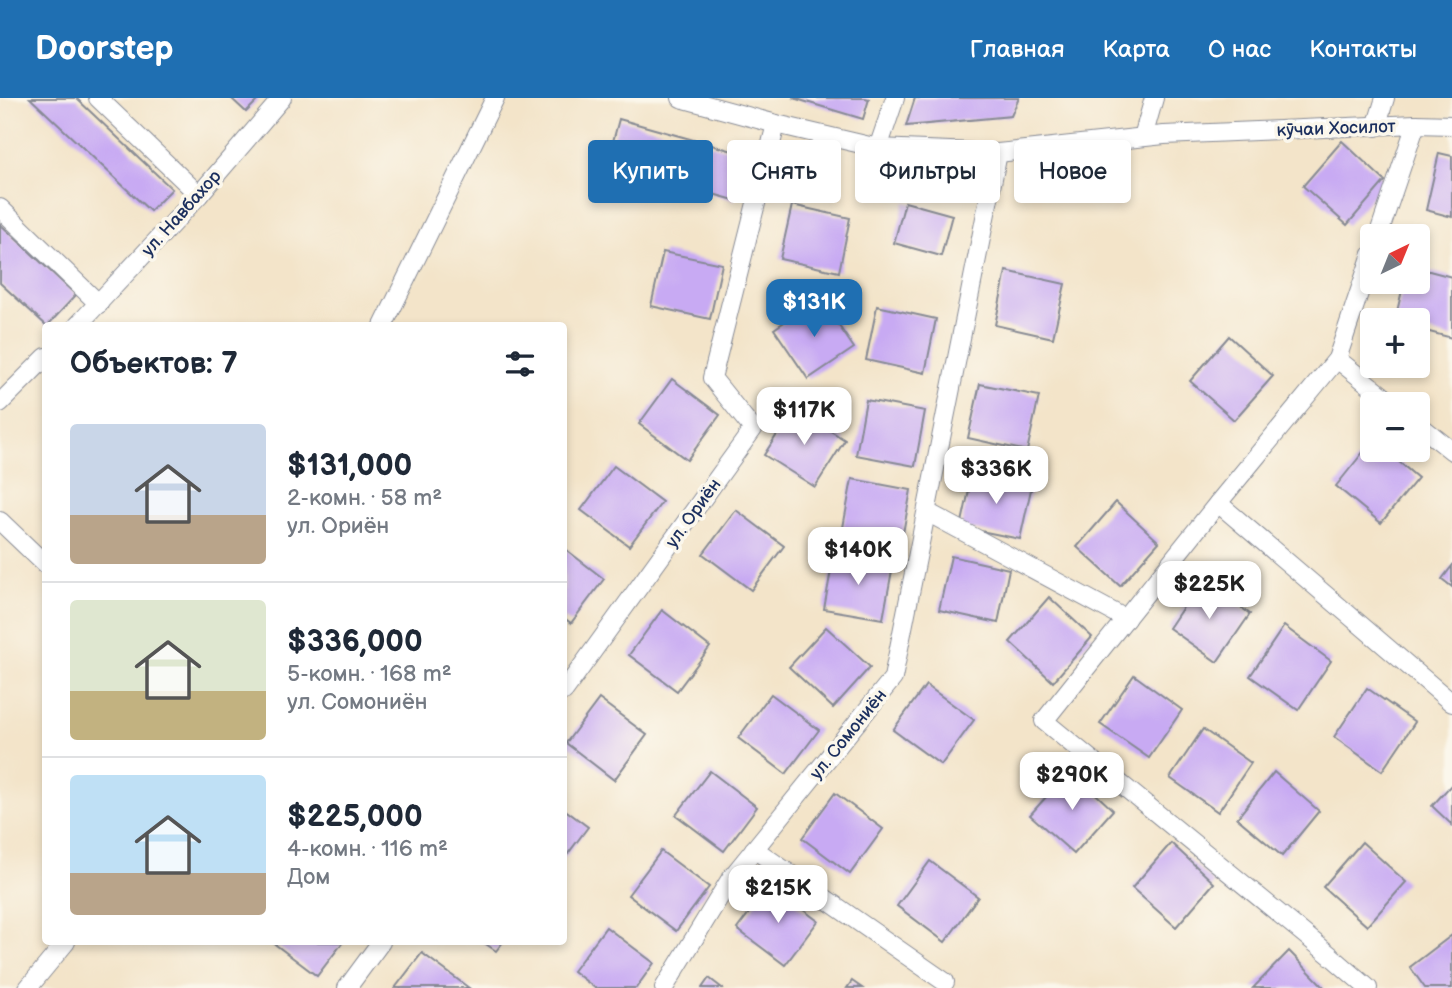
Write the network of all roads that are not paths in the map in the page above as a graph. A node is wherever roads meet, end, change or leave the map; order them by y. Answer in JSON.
{"nodes":[{"id":1,"x":98,"y":98,"type":"edge"},
{"id":2,"x":282,"y":98,"type":"edge"},
{"id":3,"x":495,"y":98,"type":"edge"},
{"id":4,"x":681,"y":98,"type":"edge"},
{"id":5,"x":895,"y":98,"type":"edge"},
{"id":6,"x":1154,"y":98,"type":"edge"},
{"id":7,"x":1385,"y":98,"type":"edge"},
{"id":8,"x":776,"y":124,"type":"junction"},
{"id":9,"x":1416,"y":124,"type":"junction"},
{"id":10,"x":1452,"y":125,"type":"edge"},
{"id":11,"x":1376,"y":127,"type":"junction"},
{"id":12,"x":1143,"y":137,"type":"junction"},
{"id":13,"x":881,"y":140,"type":"edge"},
{"id":14,"x":855,"y":143,"type":"edge"},
{"id":15,"x":1000,"y":153,"type":"edge"},
{"id":16,"x":199,"y":195,"type":"junction"},
{"id":17,"x":988,"y":203,"type":"edge"},
{"id":18,"x":0,"y":208,"type":"edge"},
{"id":19,"x":1382,"y":224,"type":"edge"},
{"id":20,"x":1360,"y":290,"type":"edge"},
{"id":21,"x":99,"y":304,"type":"junction"},
{"id":22,"x":81,"y":322,"type":"edge"},
{"id":23,"x":385,"y":322,"type":"edge"},
{"id":24,"x":1337,"y":359,"type":"junction"},
{"id":25,"x":42,"y":361,"type":"edge"},
{"id":26,"x":1378,"y":392,"type":"edge"},
{"id":27,"x":2,"y":397,"type":"edge"},
{"id":28,"x":1430,"y":434,"type":"edge"},
{"id":29,"x":1452,"y":451,"type":"edge"},
{"id":30,"x":1218,"y":503,"type":"junction"},
{"id":31,"x":927,"y":512,"type":"junction"},
{"id":32,"x":0,"y":522,"type":"edge"},
{"id":33,"x":42,"y":561,"type":"edge"},
{"id":34,"x":1126,"y":619,"type":"junction"},
{"id":35,"x":567,"y":687,"type":"edge"},
{"id":36,"x":1452,"y":703,"type":"edge"},
{"id":37,"x":754,"y":849,"type":"junction"},
{"id":38,"x":64,"y":945,"type":"edge"},
{"id":39,"x":379,"y":945,"type":"edge"},
{"id":40,"x":945,"y":982,"type":"dead end"},
{"id":41,"x":28,"y":988,"type":"edge"},
{"id":42,"x":347,"y":988,"type":"edge"},
{"id":43,"x":664,"y":988,"type":"edge"},
{"id":44,"x":1368,"y":988,"type":"edge"}],
"edges":[{"from":1,"to":16,"type":"street"},
{"from":2,"to":16,"type":"street","name":"ул. Навбахор"},
{"from":3,"to":23,"type":"street"},
{"from":4,"to":8,"type":"street","name":"кӯчаи Хосилот"},
{"from":5,"to":13,"type":"street"},
{"from":6,"to":12,"type":"street"},
{"from":7,"to":11,"type":"street"},
{"from":8,"to":14,"type":"street","name":"кӯчаи Хосилот"},
{"from":8,"to":35,"type":"street","name":"ул. Ориён"},
{"from":9,"to":10,"type":"street","name":"кӯчаи Хосилот"},
{"from":9,"to":11,"type":"street","name":"кӯчаи Хосилот"},
{"from":9,"to":19,"type":"street"},
{"from":11,"to":12,"type":"street","name":"кӯчаи Хосилот"},
{"from":12,"to":15,"type":"street","name":"кӯчаи Хосилот"},
{"from":16,"to":21,"type":"street","name":"ул. Навбахор"},
{"from":17,"to":31,"type":"street","name":"ул. Сомониён"},
{"from":18,"to":21,"type":"street"},
{"from":20,"to":24,"type":"street"},
{"from":21,"to":22,"type":"street","name":"ул. Навбахор"},
{"from":24,"to":26,"type":"street"},
{"from":24,"to":30,"type":"street"},
{"from":25,"to":27,"type":"street"},
{"from":28,"to":29,"type":"street"},
{"from":30,"to":34,"type":"street"},
{"from":30,"to":36,"type":"street"},
{"from":31,"to":34,"type":"street"},
{"from":31,"to":37,"type":"street","name":"ул. Сомониён"},
{"from":32,"to":33,"type":"street"},
{"from":34,"to":44,"type":"street"},
{"from":37,"to":40,"type":"street"},
{"from":37,"to":43,"type":"street","name":"ул. Сомониён"},
{"from":38,"to":41,"type":"street"},
{"from":39,"to":42,"type":"street"}]}
